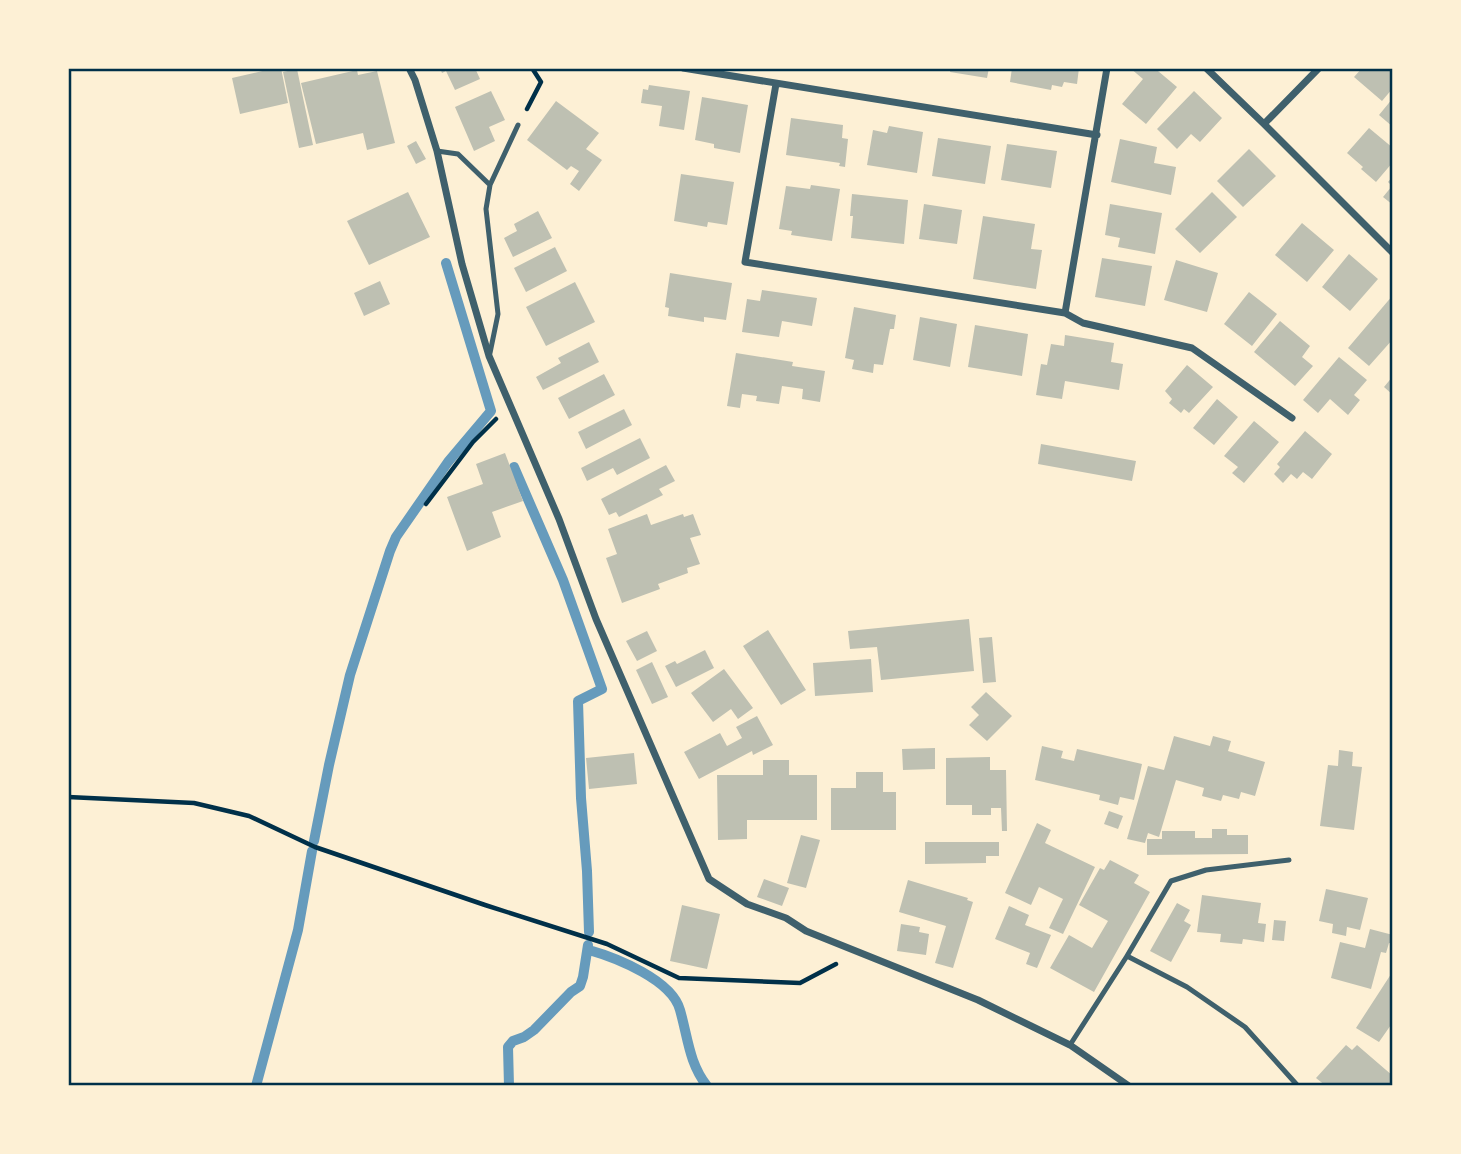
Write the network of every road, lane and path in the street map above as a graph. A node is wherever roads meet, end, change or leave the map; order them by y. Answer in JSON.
{"nodes":[{"id":1,"x":409,"y":68,"type":"edge"},
{"id":2,"x":533,"y":68,"type":"edge"},
{"id":3,"x":683,"y":68,"type":"edge"},
{"id":4,"x":1107,"y":68,"type":"edge"},
{"id":5,"x":1206,"y":68,"type":"edge"},
{"id":6,"x":1320,"y":68,"type":"edge"},
{"id":7,"x":776,"y":84,"type":"junction"},
{"id":8,"x":1264,"y":124,"type":"junction"},
{"id":9,"x":518,"y":125,"type":"joint"},
{"id":10,"x":1097,"y":135,"type":"junction"},
{"id":11,"x":437,"y":151,"type":"junction"},
{"id":12,"x":490,"y":185,"type":"junction"},
{"id":13,"x":1393,"y":253,"type":"edge"},
{"id":14,"x":1065,"y":313,"type":"junction"},
{"id":15,"x":489,"y":356,"type":"junction"},
{"id":16,"x":511,"y":409,"type":"junction"},
{"id":17,"x":1292,"y":418,"type":"dead end"},
{"id":18,"x":426,"y":504,"type":"dead end"},
{"id":19,"x":68,"y":797,"type":"edge"},
{"id":20,"x":1289,"y":860,"type":"dead end"},
{"id":21,"x":857,"y":953,"type":"junction"},
{"id":22,"x":1127,"y":956,"type":"junction"},
{"id":23,"x":1070,"y":1045,"type":"junction"},
{"id":24,"x":1129,"y":1086,"type":"edge"},
{"id":25,"x":1298,"y":1086,"type":"edge"}],
"edges":[{"from":1,"to":11,"type":"street"},
{"from":2,"to":9,"type":"path"},
{"from":3,"to":7,"type":"street"},
{"from":4,"to":10,"type":"street"},
{"from":5,"to":8,"type":"street"},
{"from":6,"to":8,"type":"street"},
{"from":7,"to":10,"type":"street"},
{"from":7,"to":14,"type":"street"},
{"from":8,"to":13,"type":"street"},
{"from":9,"to":12,"type":"lane"},
{"from":10,"to":14,"type":"street"},
{"from":11,"to":12,"type":"lane"},
{"from":11,"to":15,"type":"street"},
{"from":12,"to":15,"type":"lane"},
{"from":14,"to":17,"type":"street"},
{"from":15,"to":16,"type":"street"},
{"from":16,"to":18,"type":"path"},
{"from":16,"to":21,"type":"street"},
{"from":19,"to":21,"type":"path"},
{"from":20,"to":22,"type":"lane"},
{"from":21,"to":23,"type":"street"},
{"from":22,"to":23,"type":"lane"},
{"from":22,"to":25,"type":"lane"},
{"from":23,"to":24,"type":"street"}]}
